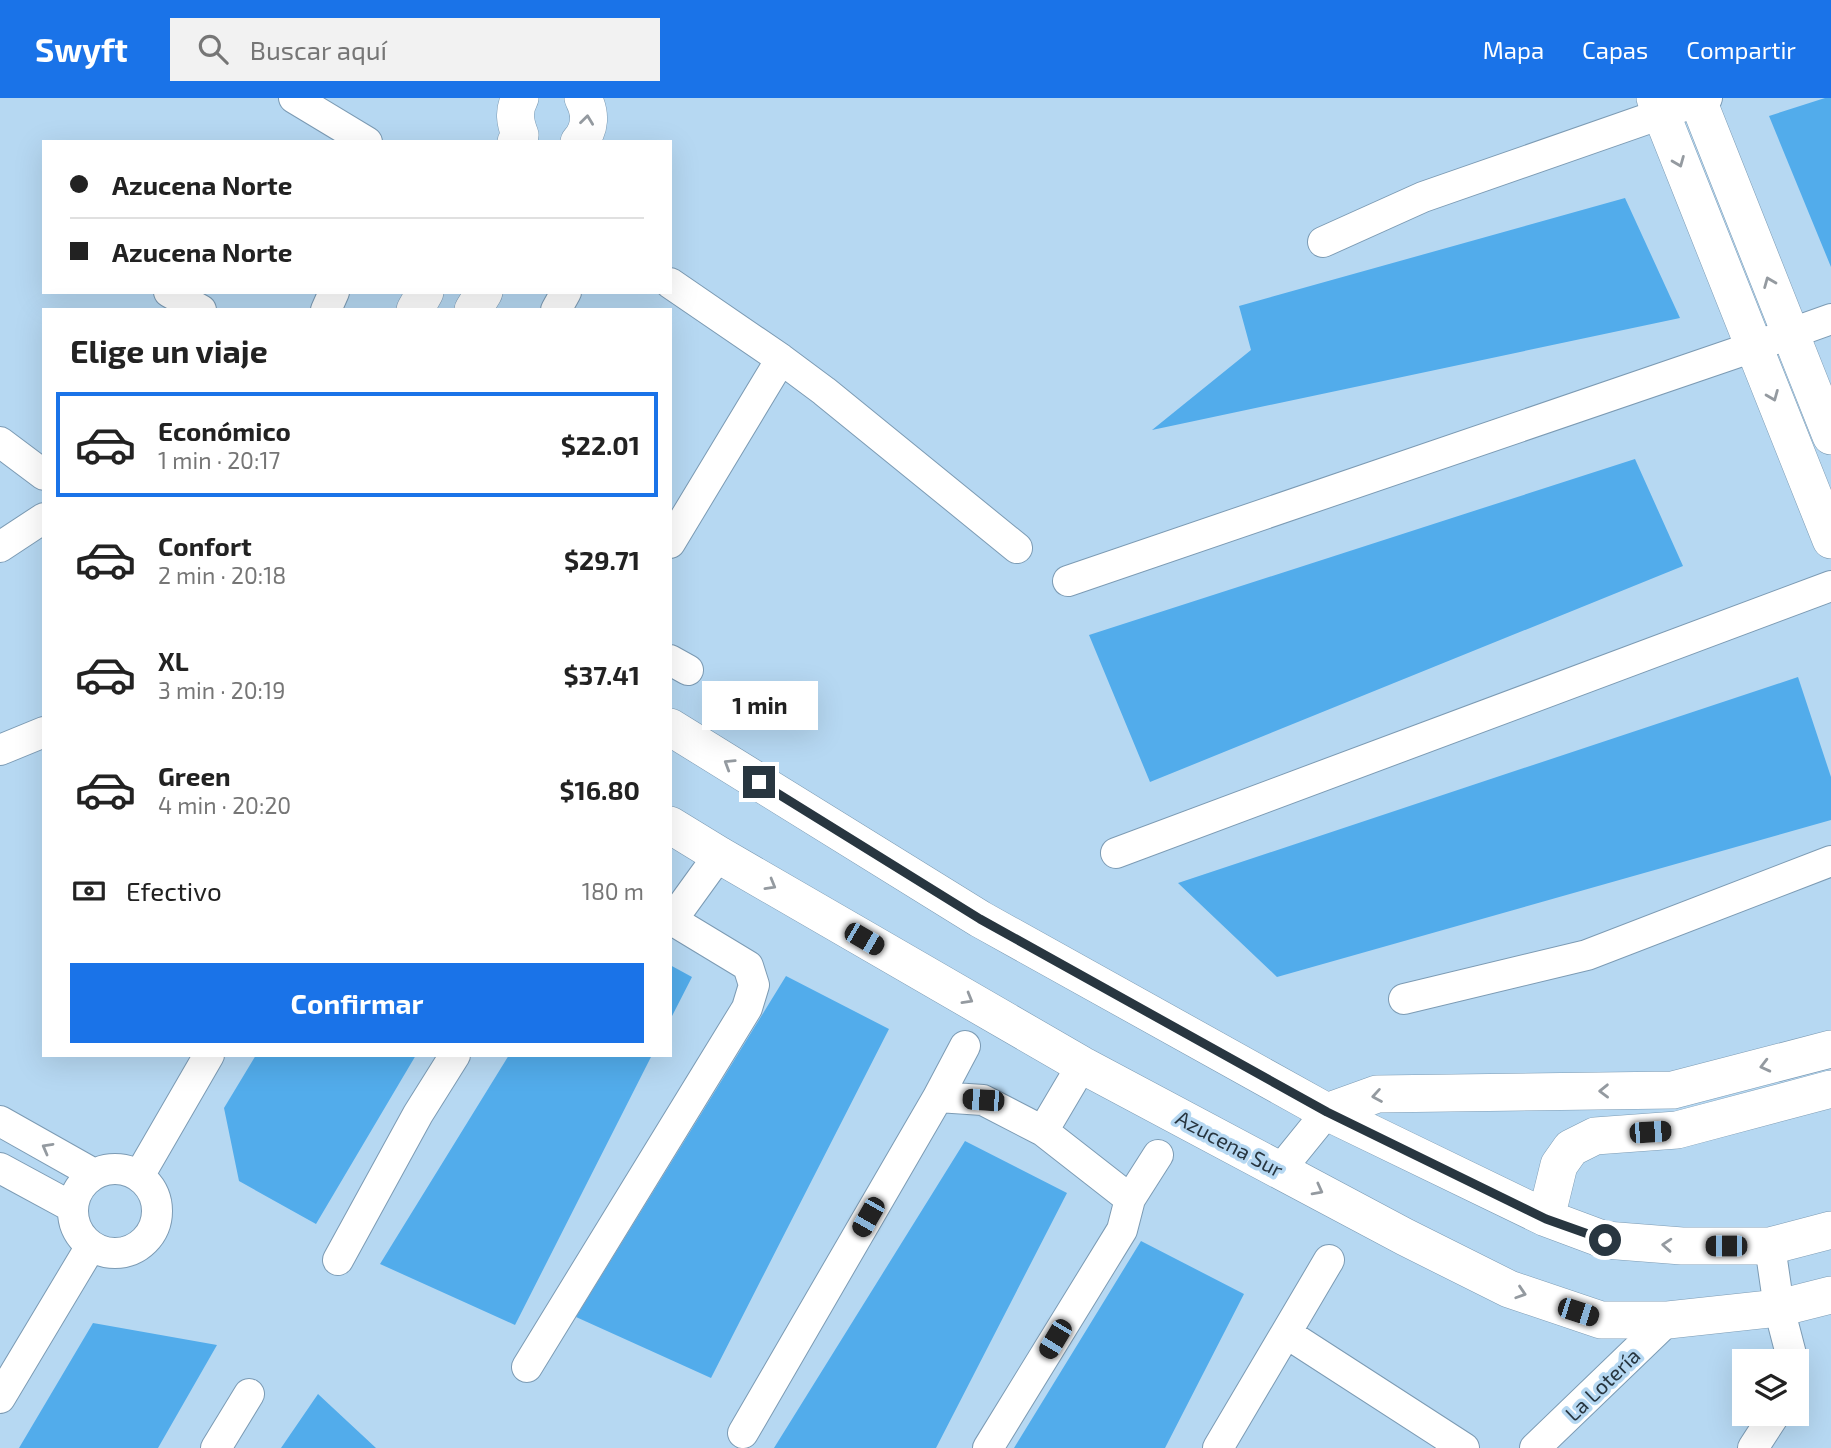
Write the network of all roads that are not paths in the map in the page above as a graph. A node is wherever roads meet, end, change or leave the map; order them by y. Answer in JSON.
{"nodes":[{"id":1,"x":295,"y":98,"type":"edge"},
{"id":2,"x":520,"y":98,"type":"edge"},
{"id":3,"x":583,"y":98,"type":"edge"},
{"id":4,"x":1700,"y":99,"type":"edge"},
{"id":5,"x":1657,"y":106,"type":"edge"},
{"id":6,"x":520,"y":139,"type":"edge"},
{"id":7,"x":364,"y":140,"type":"edge"},
{"id":8,"x":581,"y":140,"type":"edge"},
{"id":9,"x":1324,"y":242,"type":"dead end"},
{"id":10,"x":672,"y":284,"type":"edge"},
{"id":11,"x":173,"y":294,"type":"edge"},
{"id":12,"x":197,"y":308,"type":"edge"},
{"id":13,"x":1831,"y":319,"type":"edge"},
{"id":14,"x":1790,"y":333,"type":"junction"},
{"id":15,"x":1753,"y":348,"type":"junction"},
{"id":16,"x":780,"y":359,"type":"junction"},
{"id":17,"x":1831,"y":436,"type":"edge"},
{"id":18,"x":0,"y":442,"type":"edge"},
{"id":19,"x":42,"y":474,"type":"edge"},
{"id":20,"x":42,"y":519,"type":"edge"},
{"id":21,"x":672,"y":540,"type":"edge"},
{"id":22,"x":1831,"y":540,"type":"edge"},
{"id":23,"x":0,"y":547,"type":"edge"},
{"id":24,"x":1017,"y":548,"type":"dead end"},
{"id":25,"x":1068,"y":581,"type":"dead end"},
{"id":26,"x":1831,"y":586,"type":"edge"},
{"id":27,"x":672,"y":728,"type":"edge"},
{"id":28,"x":42,"y":733,"type":"edge"},
{"id":29,"x":0,"y":750,"type":"edge"},
{"id":30,"x":672,"y":826,"type":"edge"},
{"id":31,"x":1116,"y":853,"type":"dead end"},
{"id":32,"x":719,"y":855,"type":"junction"},
{"id":33,"x":1831,"y":861,"type":"edge"},
{"id":34,"x":672,"y":919,"type":"edge"},
{"id":35,"x":672,"y":921,"type":"edge"},
{"id":36,"x":1404,"y":999,"type":"dead end"},
{"id":37,"x":965,"y":1046,"type":"dead end"},
{"id":38,"x":1831,"y":1049,"type":"edge"},
{"id":39,"x":208,"y":1057,"type":"edge"},
{"id":40,"x":454,"y":1057,"type":"edge"},
{"id":41,"x":1082,"y":1065,"type":"junction"},
{"id":42,"x":1831,"y":1089,"type":"edge"},
{"id":43,"x":938,"y":1097,"type":"junction"},
{"id":44,"x":1327,"y":1112,"type":"junction"},
{"id":45,"x":0,"y":1121,"type":"edge"},
{"id":46,"x":1042,"y":1131,"type":"junction"},
{"id":47,"x":1158,"y":1155,"type":"dead end"},
{"id":48,"x":0,"y":1168,"type":"edge"},
{"id":49,"x":1280,"y":1170,"type":"junction"},
{"id":50,"x":94,"y":1174,"type":"junction"},
{"id":51,"x":139,"y":1176,"type":"junction"},
{"id":52,"x":1130,"y":1199,"type":"junction"},
{"id":53,"x":72,"y":1207,"type":"junction"},
{"id":54,"x":1546,"y":1219,"type":"junction"},
{"id":55,"x":1831,"y":1230,"type":"edge"},
{"id":56,"x":91,"y":1245,"type":"junction"},
{"id":57,"x":1770,"y":1246,"type":"junction"},
{"id":58,"x":338,"y":1260,"type":"dead end"},
{"id":59,"x":1329,"y":1260,"type":"dead end"},
{"id":60,"x":1831,"y":1294,"type":"edge"},
{"id":61,"x":1779,"y":1308,"type":"junction"},
{"id":62,"x":1668,"y":1320,"type":"junction"},
{"id":63,"x":1286,"y":1333,"type":"junction"},
{"id":64,"x":1790,"y":1349,"type":"edge"},
{"id":65,"x":527,"y":1367,"type":"dead end"},
{"id":66,"x":249,"y":1394,"type":"dead end"},
{"id":67,"x":0,"y":1398,"type":"edge"},
{"id":68,"x":1767,"y":1426,"type":"edge"},
{"id":69,"x":743,"y":1433,"type":"dead end"},
{"id":70,"x":216,"y":1448,"type":"edge"},
{"id":71,"x":988,"y":1448,"type":"edge"},
{"id":72,"x":1218,"y":1448,"type":"edge"},
{"id":73,"x":1464,"y":1448,"type":"edge"},
{"id":74,"x":1535,"y":1448,"type":"edge"},
{"id":75,"x":1753,"y":1448,"type":"edge"}],
"edges":[{"from":1,"to":7,"type":"street"},
{"from":2,"to":6,"type":"street"},
{"from":8,"to":3,"type":"street","one_way":true},
{"from":4,"to":5,"type":"street"},
{"from":14,"to":4,"type":"street","one_way":true},
{"from":5,"to":9,"type":"street"},
{"from":5,"to":15,"type":"street","one_way":true},
{"from":10,"to":16,"type":"street"},
{"from":11,"to":12,"type":"street"},
{"from":13,"to":14,"type":"street"},
{"from":14,"to":15,"type":"street"},
{"from":14,"to":17,"type":"street"},
{"from":15,"to":22,"type":"street","one_way":true},
{"from":15,"to":25,"type":"street"},
{"from":16,"to":21,"type":"street"},
{"from":16,"to":24,"type":"street"},
{"from":18,"to":19,"type":"street"},
{"from":20,"to":23,"type":"street"},
{"from":26,"to":31,"type":"street"},
{"from":44,"to":27,"type":"street","one_way":true},
{"from":28,"to":29,"type":"street"},
{"from":30,"to":32,"type":"street","name":"Azucena Sur"},
{"from":32,"to":34,"type":"street"},
{"from":32,"to":41,"type":"street","name":"Azucena Sur","one_way":true},
{"from":33,"to":36,"type":"street"},
{"from":35,"to":65,"type":"street"},
{"from":37,"to":43,"type":"street"},
{"from":38,"to":44,"type":"street","one_way":true},
{"from":39,"to":51,"type":"street"},
{"from":40,"to":58,"type":"street"},
{"from":41,"to":46,"type":"street"},
{"from":41,"to":49,"type":"street","name":"Azucena Sur"},
{"from":42,"to":54,"type":"street"},
{"from":43,"to":46,"type":"street"},
{"from":43,"to":69,"type":"street"},
{"from":44,"to":49,"type":"street"},
{"from":44,"to":54,"type":"street"},
{"from":50,"to":45,"type":"street","one_way":true},
{"from":46,"to":52,"type":"street"},
{"from":47,"to":52,"type":"street"},
{"from":48,"to":53,"type":"street"},
{"from":49,"to":62,"type":"street","name":"Azucena Sur","one_way":true},
{"from":50,"to":51,"type":"street"},
{"from":50,"to":53,"type":"street"},
{"from":51,"to":56,"type":"street"},
{"from":52,"to":71,"type":"street"},
{"from":53,"to":56,"type":"street"},
{"from":57,"to":54,"type":"street","one_way":true},
{"from":55,"to":57,"type":"street"},
{"from":56,"to":67,"type":"street"},
{"from":57,"to":61,"type":"street"},
{"from":59,"to":63,"type":"street"},
{"from":60,"to":61,"type":"street","name":"Azucena Sur"},
{"from":61,"to":62,"type":"street","name":"Azucena Sur"},
{"from":61,"to":64,"type":"street"},
{"from":62,"to":74,"type":"street","name":"La Lotería"},
{"from":63,"to":72,"type":"street"},
{"from":63,"to":73,"type":"street"},
{"from":66,"to":70,"type":"street"},
{"from":68,"to":75,"type":"street"}]}
